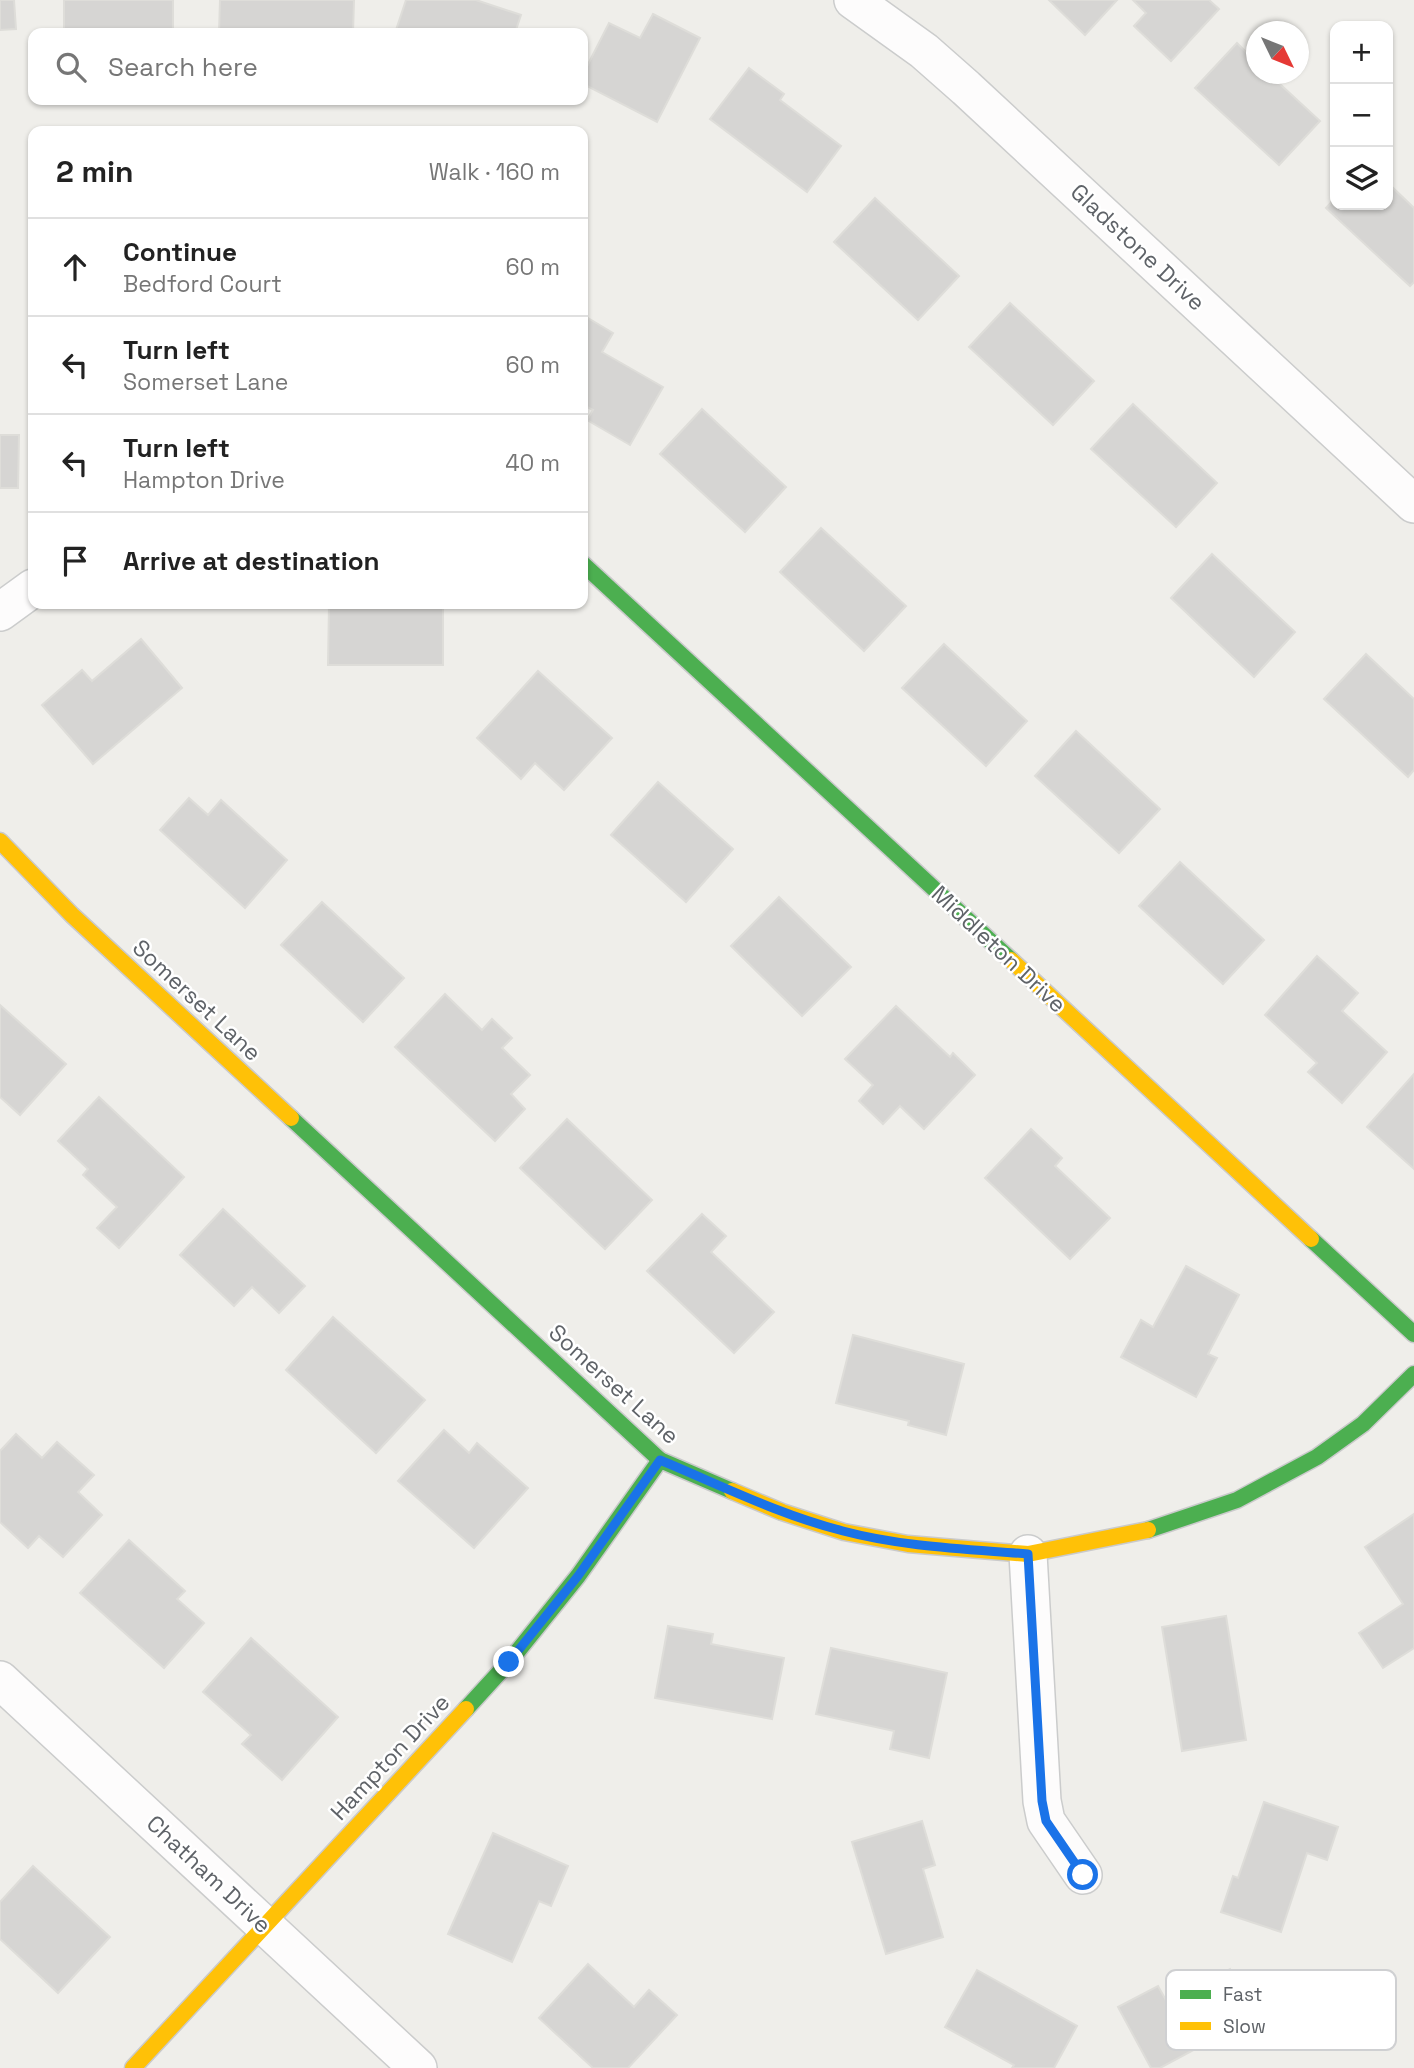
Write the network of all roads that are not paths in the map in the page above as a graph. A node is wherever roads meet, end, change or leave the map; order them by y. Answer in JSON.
{"nodes":[{"id":1,"x":853,"y":0,"type":"edge"},
{"id":2,"x":1414,"y":504,"type":"edge"},
{"id":3,"x":588,"y":569,"type":"edge"},
{"id":4,"x":28,"y":592,"type":"edge"},
{"id":5,"x":0,"y":612,"type":"edge"},
{"id":6,"x":0,"y":841,"type":"edge"},
{"id":7,"x":1414,"y":1334,"type":"edge"},
{"id":8,"x":1414,"y":1374,"type":"edge"},
{"id":9,"x":660,"y":1460,"type":"junction"},
{"id":10,"x":1028,"y":1554,"type":"junction"},
{"id":11,"x":0,"y":1680,"type":"edge"},
{"id":12,"x":1083,"y":1875,"type":"dead end"},
{"id":13,"x":265,"y":1926,"type":"junction"},
{"id":14,"x":133,"y":2068,"type":"edge"},
{"id":15,"x":418,"y":2068,"type":"edge"}],
"edges":[{"from":1,"to":2,"type":"street","name":"Gladstone Drive"},
{"from":3,"to":7,"type":"street","name":"Middleton Drive"},
{"from":4,"to":5,"type":"street"},
{"from":6,"to":9,"type":"street","name":"Somerset Lane"},
{"from":8,"to":10,"type":"street","name":"Somerset Lane"},
{"from":9,"to":10,"type":"street","name":"Somerset Lane"},
{"from":9,"to":13,"type":"street","name":"Hampton Drive"},
{"from":10,"to":12,"type":"street"},
{"from":11,"to":13,"type":"street","name":"Chatham Drive"},
{"from":13,"to":14,"type":"street","name":"Hampton Drive"},
{"from":13,"to":15,"type":"street","name":"Chatham Drive"}]}
